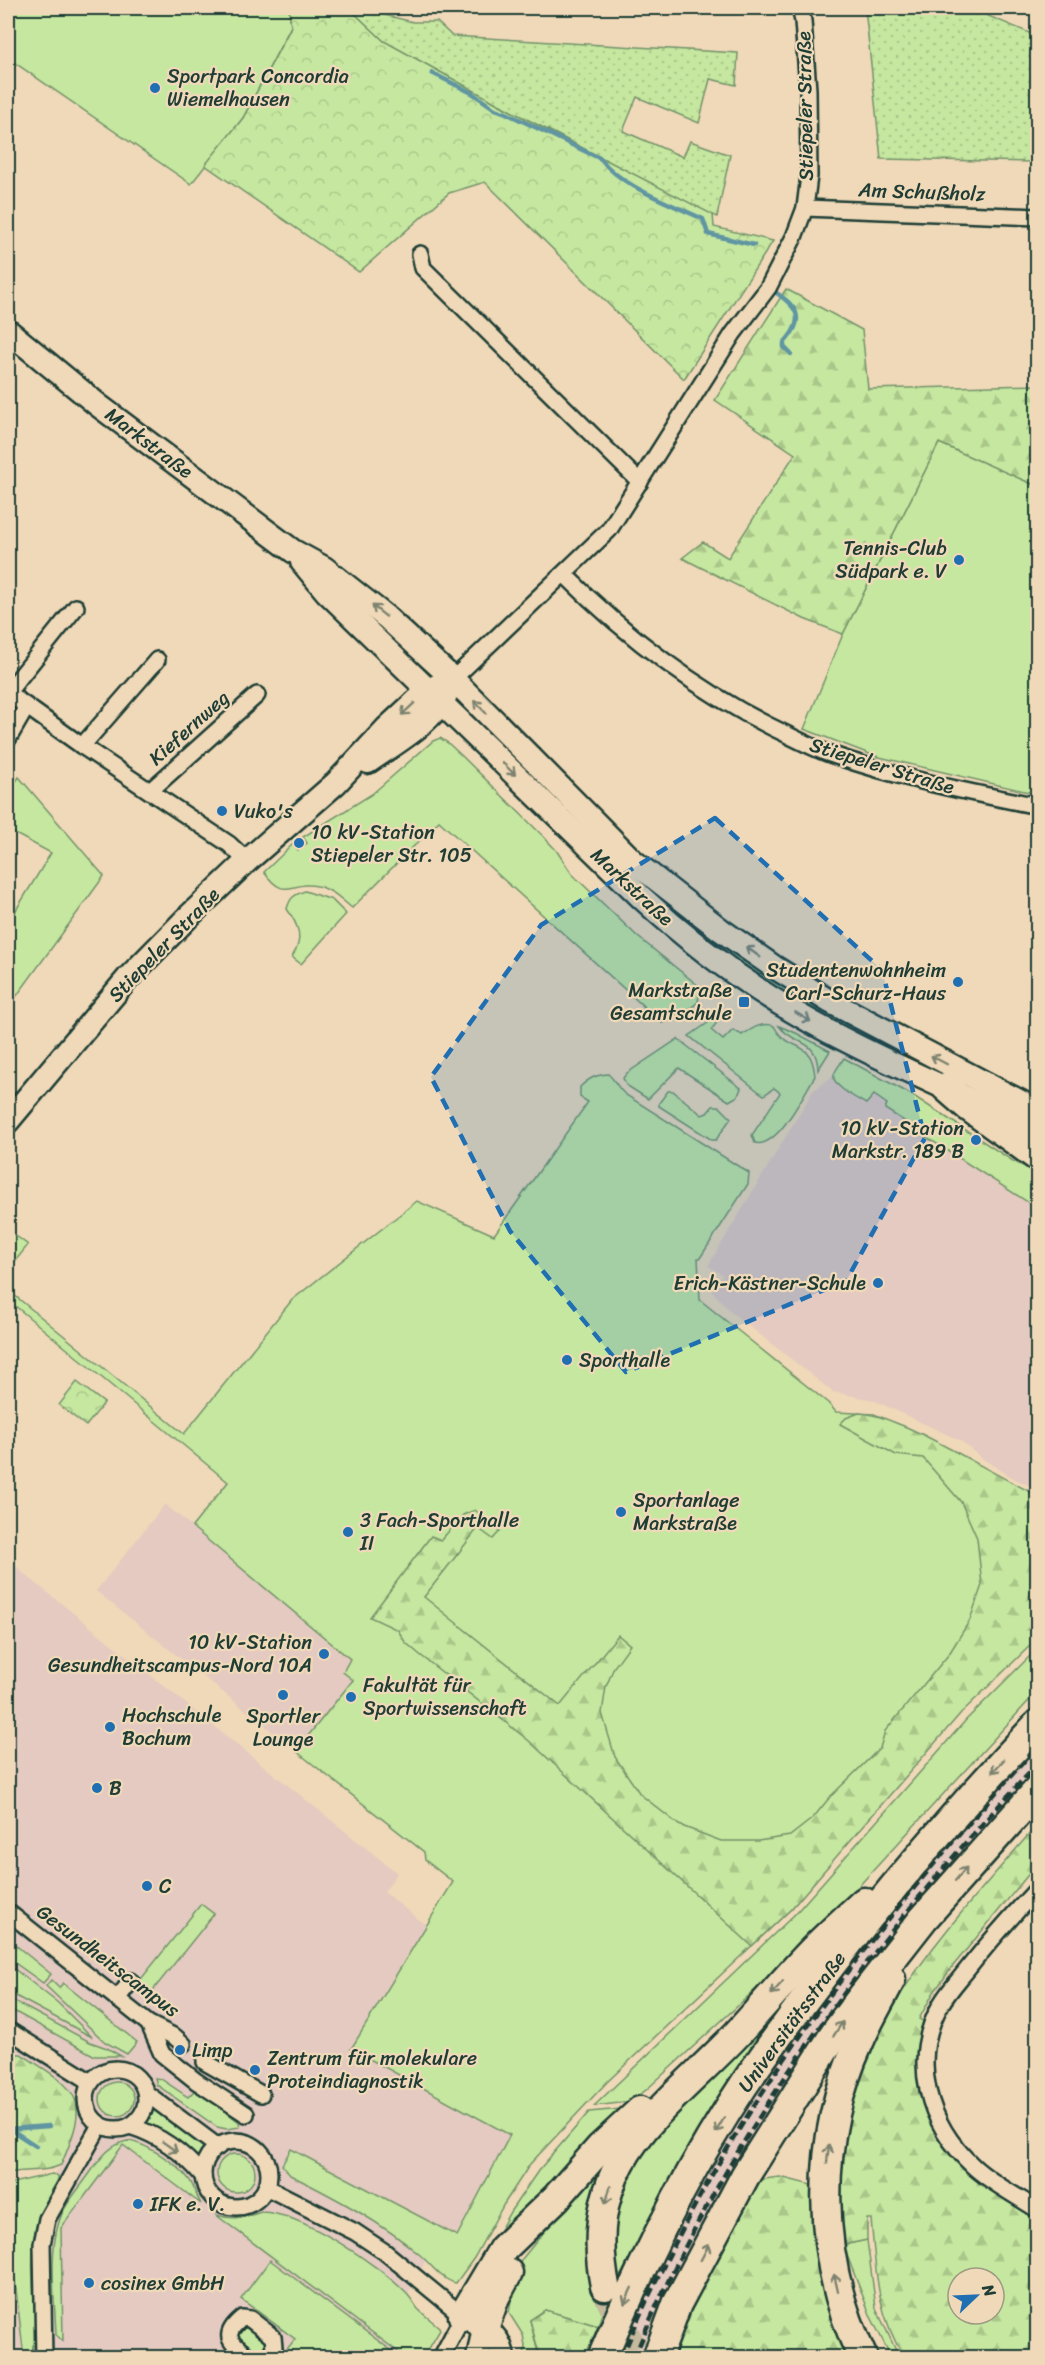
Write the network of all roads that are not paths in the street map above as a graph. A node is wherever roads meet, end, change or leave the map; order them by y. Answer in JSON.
{"nodes":[{"id":1,"x":800,"y":8,"type":"edge"},
{"id":2,"x":805,"y":208,"type":"junction"},
{"id":3,"x":1038,"y":217,"type":"edge"},
{"id":4,"x":420,"y":254,"type":"dead end"},
{"id":5,"x":8,"y":331,"type":"edge"},
{"id":6,"x":640,"y":482,"type":"junction"},
{"id":7,"x":293,"y":551,"type":"junction"},
{"id":8,"x":564,"y":574,"type":"junction"},
{"id":9,"x":76,"y":607,"type":"dead end"},
{"id":10,"x":157,"y":660,"type":"dead end"},
{"id":11,"x":453,"y":679,"type":"junction"},
{"id":12,"x":8,"y":693,"type":"edge"},
{"id":13,"x":257,"y":695,"type":"dead end"},
{"id":14,"x":435,"y":697,"type":"junction"},
{"id":15,"x":26,"y":708,"type":"junction"},
{"id":16,"x":8,"y":739,"type":"edge"},
{"id":17,"x":82,"y":746,"type":"junction"},
{"id":18,"x":150,"y":791,"type":"junction"},
{"id":19,"x":1038,"y":806,"type":"edge"},
{"id":20,"x":247,"y":861,"type":"junction"},
{"id":21,"x":946,"y":1087,"type":"junction"},
{"id":22,"x":1038,"y":1111,"type":"edge"},
{"id":23,"x":8,"y":1121,"type":"edge"},
{"id":24,"x":1038,"y":1132,"type":"edge"},
{"id":25,"x":1038,"y":1157,"type":"edge"},
{"id":26,"x":1038,"y":1724,"type":"edge"},
{"id":27,"x":1038,"y":1790,"type":"edge"},
{"id":28,"x":936,"y":1836,"type":"junction"},
{"id":29,"x":1038,"y":1887,"type":"edge"},
{"id":30,"x":8,"y":1912,"type":"edge"},
{"id":31,"x":923,"y":1918,"type":"junction"},
{"id":32,"x":131,"y":1981,"type":"dead end"},
{"id":33,"x":117,"y":1999,"type":"junction"},
{"id":34,"x":149,"y":2024,"type":"junction"},
{"id":35,"x":8,"y":2030,"type":"edge"},
{"id":36,"x":183,"y":2044,"type":"dead end"},
{"id":37,"x":91,"y":2082,"type":"junction"},
{"id":38,"x":194,"y":2083,"type":"junction"},
{"id":39,"x":681,"y":2088,"type":"junction"},
{"id":40,"x":146,"y":2093,"type":"junction"},
{"id":41,"x":261,"y":2094,"type":"dead end"},
{"id":42,"x":246,"y":2114,"type":"dead end"},
{"id":43,"x":100,"y":2125,"type":"junction"},
{"id":44,"x":130,"y":2126,"type":"junction"},
{"id":45,"x":218,"y":2147,"type":"junction"},
{"id":46,"x":203,"y":2176,"type":"junction"},
{"id":47,"x":266,"y":2187,"type":"junction"},
{"id":48,"x":1038,"y":2210,"type":"edge"},
{"id":49,"x":605,"y":2286,"type":"tunnel mouth"},
{"id":50,"x":473,"y":2322,"type":"junction"},
{"id":51,"x":862,"y":2351,"type":"edge"},
{"id":52,"x":44,"y":2358,"type":"edge"},
{"id":53,"x":250,"y":2358,"type":"edge"},
{"id":54,"x":267,"y":2358,"type":"edge"},
{"id":55,"x":441,"y":2358,"type":"edge"},
{"id":56,"x":478,"y":2358,"type":"edge"},
{"id":57,"x":503,"y":2358,"type":"edge"},
{"id":58,"x":602,"y":2358,"type":"edge"},
{"id":59,"x":657,"y":2358,"type":"edge"}],
"edges":[{"from":1,"to":2,"type":"street","name":"Stiepeler Straße"},
{"from":2,"to":3,"type":"street","name":"Am Schußholz"},
{"from":2,"to":6,"type":"street","name":"Stiepeler Straße"},
{"from":4,"to":6,"type":"street"},
{"from":5,"to":7,"type":"main road","name":"Markstraße"},
{"from":6,"to":8,"type":"street","name":"Stiepeler Straße"},
{"from":11,"to":7,"type":"main road","name":"Markstraße","one_way":true},
{"from":7,"to":14,"type":"main road","name":"Markstraße"},
{"from":8,"to":11,"type":"street","name":"Stiepeler Straße"},
{"from":8,"to":19,"type":"street","name":"Stiepeler Straße"},
{"from":9,"to":12,"type":"street","name":"Kiefernweg"},
{"from":10,"to":17,"type":"street"},
{"from":11,"to":14,"type":"main road","name":"Stiepeler Straße"},
{"from":22,"to":11,"type":"main road","name":"Markstraße","one_way":true},
{"from":12,"to":15,"type":"street","name":"Kiefernweg"},
{"from":13,"to":18,"type":"street","name":"Kiefernweg"},
{"from":14,"to":20,"type":"main road","name":"Stiepeler Straße"},
{"from":14,"to":21,"type":"main road","name":"Markstraße","one_way":true},
{"from":15,"to":16,"type":"street"},
{"from":15,"to":17,"type":"street","name":"Kiefernweg"},
{"from":17,"to":18,"type":"street","name":"Kiefernweg"},
{"from":18,"to":20,"type":"street","name":"Kiefernweg"},
{"from":20,"to":23,"type":"main road","name":"Stiepeler Straße"},
{"from":21,"to":24,"type":"main road","name":"Markstraße"},
{"from":21,"to":25,"type":"highway"},
{"from":26,"to":28,"type":"highway","name":"Universitätsstraße","one_way":true},
{"from":31,"to":27,"type":"highway","name":"Universitätsstraße","one_way":true},
{"from":28,"to":39,"type":"highway","one_way":true},
{"from":28,"to":58,"type":"highway","name":"Universitätsstraße","one_way":true},
{"from":29,"to":48,"type":"street"},
{"from":30,"to":33,"type":"street","name":"Gesundheitscampus"},
{"from":51,"to":31,"type":"highway","one_way":true},
{"from":59,"to":31,"type":"highway","name":"Universitätsstraße","one_way":true},
{"from":32,"to":33,"type":"street"},
{"from":33,"to":34,"type":"street","name":"Gesundheitscampus"},
{"from":34,"to":36,"type":"street","name":"Gesundheitscampus"},
{"from":34,"to":38,"type":"street"},
{"from":35,"to":37,"type":"street"},
{"from":37,"to":40,"type":"street"},
{"from":37,"to":43,"type":"street"},
{"from":38,"to":41,"type":"street"},
{"from":38,"to":42,"type":"street"},
{"from":39,"to":49,"type":"highway","one_way":true},
{"from":39,"to":50,"type":"highway"},
{"from":40,"to":44,"type":"street"},
{"from":40,"to":45,"type":"street"},
{"from":43,"to":44,"type":"street"},
{"from":43,"to":52,"type":"street"},
{"from":44,"to":46,"type":"street","one_way":true},
{"from":45,"to":46,"type":"street"},
{"from":45,"to":47,"type":"street"},
{"from":46,"to":47,"type":"street"},
{"from":47,"to":50,"type":"street"},
{"from":50,"to":55,"type":"street"},
{"from":50,"to":56,"type":"main road"},
{"from":50,"to":57,"type":"main road"},
{"from":53,"to":54,"type":"street"}]}
